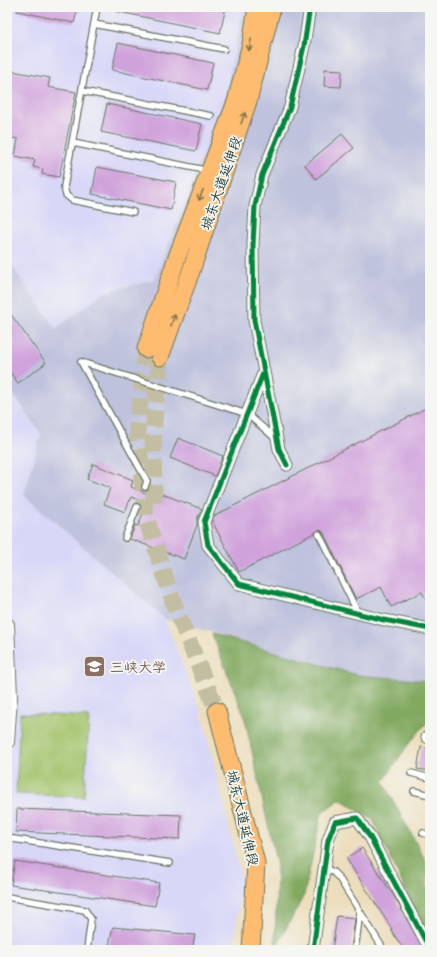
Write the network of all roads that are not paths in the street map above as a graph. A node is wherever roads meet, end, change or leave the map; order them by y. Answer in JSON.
{"nodes":[{"id":1,"x":98,"y":7,"type":"edge"},
{"id":2,"x":257,"y":7,"type":"edge"},
{"id":3,"x":272,"y":7,"type":"edge"},
{"id":4,"x":310,"y":7,"type":"edge"},
{"id":5,"x":94,"y":24,"type":"junction"},
{"id":6,"x":224,"y":49,"type":"dead end"},
{"id":7,"x":82,"y":91,"type":"junction"},
{"id":8,"x":211,"y":116,"type":"dead end"},
{"id":9,"x":73,"y":143,"type":"junction"},
{"id":10,"x":200,"y":169,"type":"dead end"},
{"id":11,"x":133,"y":212,"type":"dead end"},
{"id":12,"x":264,"y":370,"type":"junction"},
{"id":13,"x":247,"y":414,"type":"junction"},
{"id":14,"x":277,"y":439,"type":"junction"},
{"id":15,"x":286,"y":465,"type":"dead end"},
{"id":16,"x":145,"y":487,"type":"dead end"},
{"id":17,"x":137,"y":507,"type":"dead end"},
{"id":18,"x":319,"y":534,"type":"dead end"},
{"id":19,"x":125,"y":538,"type":"dead end"},
{"id":20,"x":359,"y":614,"type":"junction"},
{"id":21,"x":7,"y":625,"type":"edge"},
{"id":22,"x":430,"y":629,"type":"edge"},
{"id":23,"x":7,"y":742,"type":"edge"},
{"id":24,"x":411,"y":773,"type":"dead end"},
{"id":25,"x":430,"y":778,"type":"edge"},
{"id":26,"x":414,"y":791,"type":"dead end"},
{"id":27,"x":430,"y":795,"type":"edge"},
{"id":28,"x":423,"y":833,"type":"dead end"},
{"id":29,"x":430,"y":835,"type":"edge"},
{"id":30,"x":7,"y":838,"type":"edge"},
{"id":31,"x":170,"y":862,"type":"dead end"},
{"id":32,"x":324,"y":868,"type":"junction"},
{"id":33,"x":7,"y":896,"type":"edge"},
{"id":34,"x":360,"y":912,"type":"junction"},
{"id":35,"x":430,"y":947,"type":"edge"},
{"id":36,"x":87,"y":950,"type":"edge"},
{"id":37,"x":251,"y":950,"type":"edge"},
{"id":38,"x":261,"y":950,"type":"edge"},
{"id":39,"x":313,"y":950,"type":"edge"},
{"id":40,"x":355,"y":950,"type":"edge"},
{"id":41,"x":384,"y":950,"type":"edge"}],
"edges":[{"from":1,"to":5,"type":"lane"},
{"from":2,"to":3,"type":"main road","name":"城东大道延伸段","one_way":true},
{"from":4,"to":12,"type":"street"},
{"from":5,"to":6,"type":"lane"},
{"from":5,"to":7,"type":"lane"},
{"from":7,"to":8,"type":"lane"},
{"from":7,"to":9,"type":"lane"},
{"from":9,"to":10,"type":"lane"},
{"from":9,"to":11,"type":"lane"},
{"from":12,"to":13,"type":"street"},
{"from":12,"to":14,"type":"street"},
{"from":13,"to":14,"type":"lane"},
{"from":13,"to":16,"type":"lane"},
{"from":13,"to":20,"type":"street"},
{"from":14,"to":15,"type":"street"},
{"from":17,"to":19,"type":"lane"},
{"from":18,"to":20,"type":"lane"},
{"from":20,"to":22,"type":"street"},
{"from":21,"to":23,"type":"street"},
{"from":24,"to":25,"type":"lane"},
{"from":26,"to":27,"type":"lane"},
{"from":28,"to":29,"type":"lane"},
{"from":30,"to":31,"type":"lane"},
{"from":32,"to":34,"type":"lane"},
{"from":32,"to":35,"type":"street"},
{"from":32,"to":39,"type":"street"},
{"from":33,"to":36,"type":"lane"},
{"from":34,"to":40,"type":"lane"},
{"from":34,"to":41,"type":"lane"},
{"from":37,"to":38,"type":"main road","name":"城东大道延伸段"}]}
